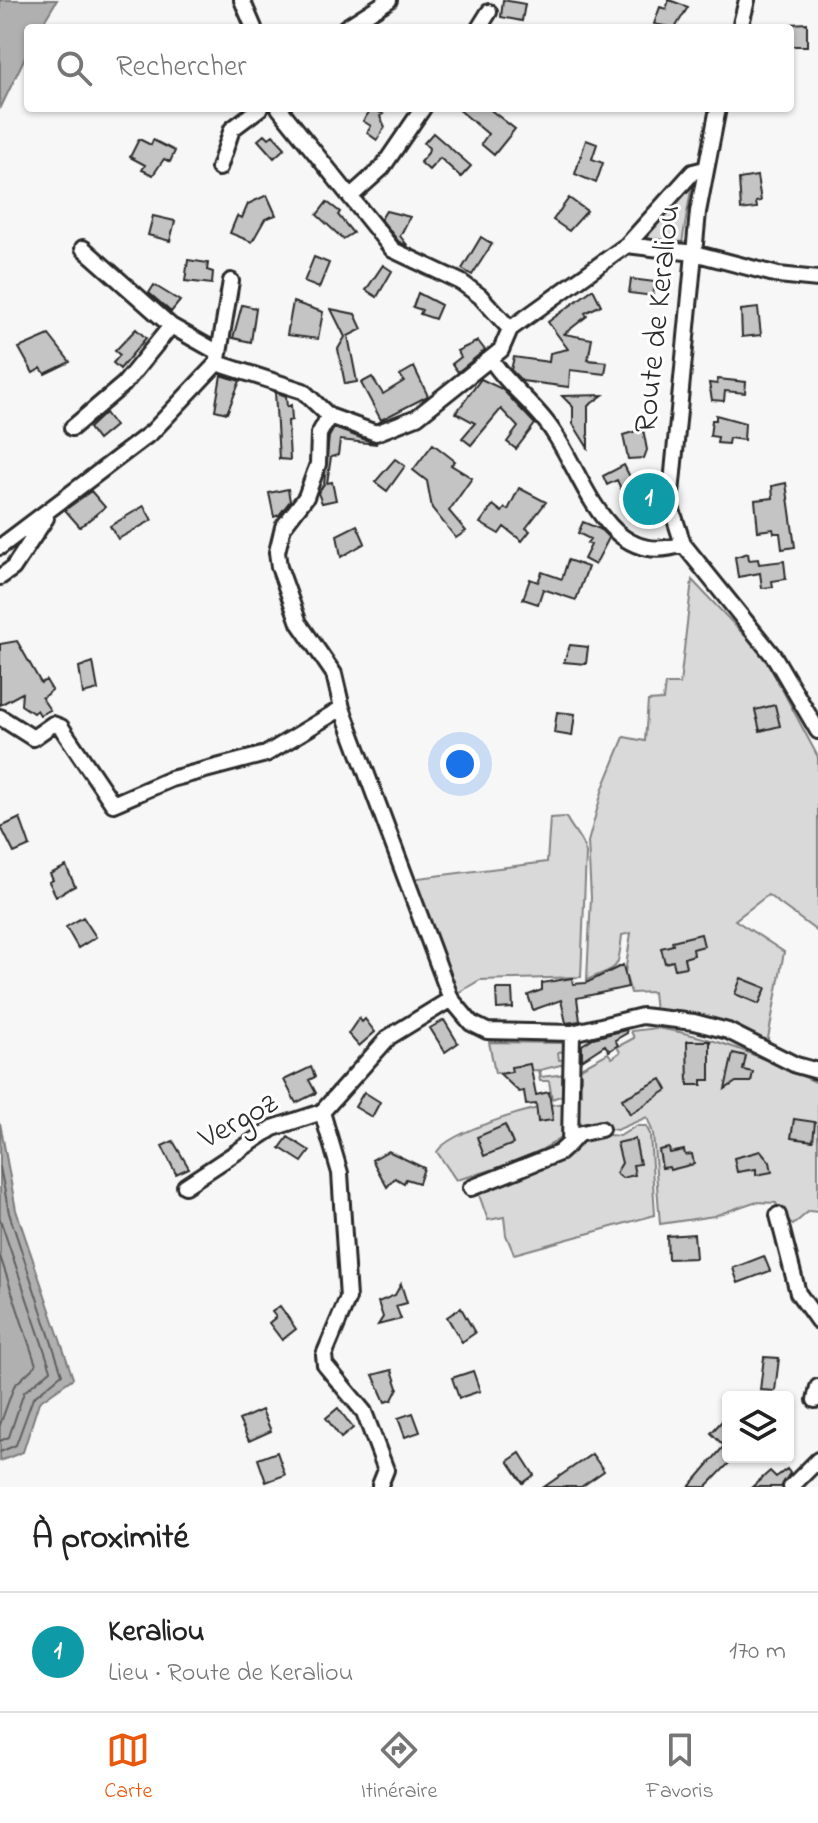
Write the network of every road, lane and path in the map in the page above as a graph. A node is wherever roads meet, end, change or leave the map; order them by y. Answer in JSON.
{"nodes":[{"id":1,"x":242,"y":0,"type":"edge"},
{"id":2,"x":389,"y":0,"type":"edge"},
{"id":3,"x":747,"y":0,"type":"edge"},
{"id":4,"x":489,"y":12,"type":"dead end"},
{"id":5,"x":252,"y":24,"type":"edge"},
{"id":6,"x":351,"y":24,"type":"edge"},
{"id":7,"x":482,"y":24,"type":"edge"},
{"id":8,"x":741,"y":24,"type":"edge"},
{"id":9,"x":255,"y":112,"type":"edge"},
{"id":10,"x":282,"y":112,"type":"edge"},
{"id":11,"x":420,"y":112,"type":"edge"},
{"id":12,"x":717,"y":112,"type":"edge"},
{"id":13,"x":219,"y":168,"type":"dead end"},
{"id":14,"x":705,"y":169,"type":"junction"},
{"id":15,"x":351,"y":196,"type":"junction"},
{"id":16,"x":627,"y":245,"type":"junction"},
{"id":17,"x":83,"y":248,"type":"dead end"},
{"id":18,"x":694,"y":253,"type":"junction"},
{"id":19,"x":818,"y":279,"type":"edge"},
{"id":20,"x":231,"y":281,"type":"dead end"},
{"id":21,"x":171,"y":326,"type":"junction"},
{"id":22,"x":510,"y":329,"type":"junction"},
{"id":23,"x":218,"y":358,"type":"junction"},
{"id":24,"x":491,"y":359,"type":"junction"},
{"id":25,"x":329,"y":416,"type":"junction"},
{"id":26,"x":72,"y":428,"type":"dead end"},
{"id":27,"x":53,"y":507,"type":"junction"},
{"id":28,"x":683,"y":544,"type":"junction"},
{"id":29,"x":0,"y":547,"type":"edge"},
{"id":30,"x":0,"y":577,"type":"edge"},
{"id":31,"x":342,"y":708,"type":"junction"},
{"id":32,"x":0,"y":717,"type":"edge"},
{"id":33,"x":818,"y":731,"type":"edge"},
{"id":34,"x":451,"y":999,"type":"junction"},
{"id":35,"x":572,"y":1033,"type":"junction"},
{"id":36,"x":818,"y":1071,"type":"edge"},
{"id":37,"x":322,"y":1112,"type":"junction"},
{"id":38,"x":601,"y":1129,"type":"dead end"},
{"id":39,"x":570,"y":1143,"type":"junction"},
{"id":40,"x":185,"y":1186,"type":"dead end"},
{"id":41,"x":471,"y":1188,"type":"dead end"},
{"id":42,"x":778,"y":1215,"type":"dead end"},
{"id":43,"x":818,"y":1321,"type":"edge"},
{"id":44,"x":818,"y":1460,"type":"edge"},
{"id":45,"x":377,"y":1486,"type":"edge"},
{"id":46,"x":791,"y":1487,"type":"edge"}],
"edges":[{"from":1,"to":5,"type":"street"},
{"from":2,"to":6,"type":"street"},
{"from":3,"to":8,"type":"street"},
{"from":4,"to":7,"type":"street"},
{"from":9,"to":13,"type":"street"},
{"from":10,"to":15,"type":"street"},
{"from":11,"to":15,"type":"street"},
{"from":12,"to":14,"type":"street","name":"Route de Keraliou"},
{"from":14,"to":16,"type":"street"},
{"from":14,"to":18,"type":"street","name":"Route de Keraliou"},
{"from":15,"to":22,"type":"street"},
{"from":16,"to":18,"type":"street"},
{"from":16,"to":22,"type":"street"},
{"from":17,"to":21,"type":"street"},
{"from":18,"to":19,"type":"street"},
{"from":18,"to":28,"type":"street","name":"Route de Keraliou"},
{"from":20,"to":23,"type":"street"},
{"from":21,"to":23,"type":"street"},
{"from":21,"to":26,"type":"street"},
{"from":22,"to":24,"type":"street"},
{"from":23,"to":25,"type":"street"},
{"from":23,"to":27,"type":"street"},
{"from":24,"to":25,"type":"street"},
{"from":24,"to":28,"type":"street"},
{"from":25,"to":31,"type":"street"},
{"from":27,"to":29,"type":"street"},
{"from":27,"to":30,"type":"street"},
{"from":28,"to":33,"type":"street","name":"Route de Keraliou"},
{"from":31,"to":32,"type":"street"},
{"from":31,"to":34,"type":"street"},
{"from":34,"to":35,"type":"street"},
{"from":34,"to":37,"type":"street"},
{"from":35,"to":36,"type":"street"},
{"from":35,"to":39,"type":"street"},
{"from":37,"to":40,"type":"street","name":"Vergoz"},
{"from":37,"to":45,"type":"street"},
{"from":38,"to":39,"type":"street"},
{"from":39,"to":41,"type":"street"},
{"from":42,"to":43,"type":"street"},
{"from":44,"to":46,"type":"street"}]}
